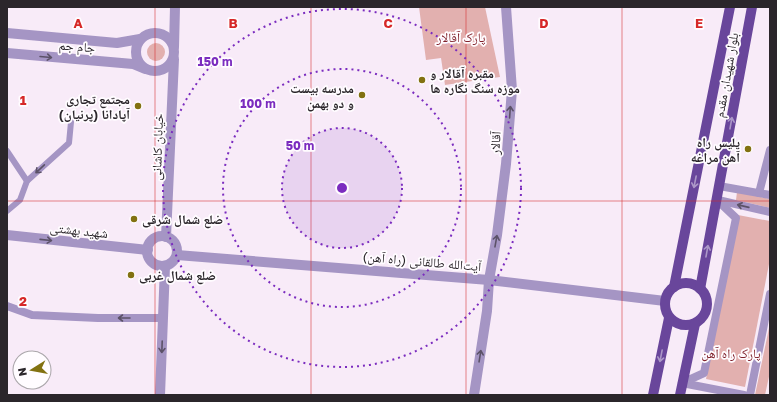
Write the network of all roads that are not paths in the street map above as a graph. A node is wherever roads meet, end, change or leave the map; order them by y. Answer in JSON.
{"nodes":[{"id":1,"x":175,"y":7,"type":"edge"},
{"id":2,"x":506,"y":7,"type":"edge"},
{"id":3,"x":730,"y":7,"type":"edge"},
{"id":4,"x":752,"y":7,"type":"edge"},
{"id":5,"x":7,"y":33,"type":"edge"},
{"id":6,"x":140,"y":39,"type":"junction"},
{"id":7,"x":174,"y":46,"type":"junction"},
{"id":8,"x":7,"y":53,"type":"edge"},
{"id":9,"x":174,"y":59,"type":"junction"},
{"id":10,"x":145,"y":68,"type":"junction"},
{"id":11,"x":71,"y":122,"type":"dead end"},
{"id":12,"x":770,"y":150,"type":"edge"},
{"id":13,"x":7,"y":151,"type":"edge"},
{"id":14,"x":27,"y":181,"type":"junction"},
{"id":15,"x":719,"y":186,"type":"junction"},
{"id":16,"x":759,"y":193,"type":"junction"},
{"id":17,"x":770,"y":195,"type":"edge"},
{"id":18,"x":717,"y":200,"type":"junction"},
{"id":19,"x":7,"y":211,"type":"edge"},
{"id":20,"x":770,"y":212,"type":"edge"},
{"id":21,"x":7,"y":236,"type":"edge"},
{"id":22,"x":166,"y":237,"type":"junction"},
{"id":23,"x":148,"y":250,"type":"junction"},
{"id":24,"x":177,"y":255,"type":"junction"},
{"id":25,"x":165,"y":266,"type":"junction"},
{"id":26,"x":489,"y":280,"type":"junction"},
{"id":27,"x":674,"y":287,"type":"junction"},
{"id":28,"x":700,"y":289,"type":"junction"},
{"id":29,"x":770,"y":294,"type":"edge"},
{"id":30,"x":665,"y":301,"type":"junction"},
{"id":31,"x":769,"y":303,"type":"edge"},
{"id":32,"x":7,"y":306,"type":"edge"},
{"id":33,"x":163,"y":318,"type":"junction"},
{"id":34,"x":669,"y":318,"type":"junction"},
{"id":35,"x":695,"y":324,"type":"junction"},
{"id":36,"x":682,"y":384,"type":"junction"},
{"id":37,"x":160,"y":395,"type":"edge"},
{"id":38,"x":474,"y":395,"type":"edge"},
{"id":39,"x":653,"y":395,"type":"edge"},
{"id":40,"x":680,"y":395,"type":"edge"},
{"id":41,"x":744,"y":395,"type":"edge"},
{"id":42,"x":750,"y":395,"type":"edge"}],
"edges":[{"from":1,"to":7,"type":"street"},
{"from":26,"to":2,"type":"street","name":"آقالار","one_way":true},
{"from":3,"to":27,"type":"main road","name":"بلوار شهیدان مقدم","one_way":true},
{"from":15,"to":4,"type":"main road","name":"بلوار شهیدان مقدم","one_way":true},
{"from":5,"to":6,"type":"street","name":"جام جم"},
{"from":6,"to":7,"type":"street"},
{"from":6,"to":10,"type":"street"},
{"from":7,"to":9,"type":"street"},
{"from":8,"to":10,"type":"street","name":"جام جم","one_way":true},
{"from":9,"to":10,"type":"street"},
{"from":9,"to":22,"type":"street","name":"خیابان کاشانی"},
{"from":11,"to":14,"type":"street","one_way":true},
{"from":12,"to":16,"type":"street"},
{"from":13,"to":14,"type":"street"},
{"from":14,"to":19,"type":"street"},
{"from":15,"to":16,"type":"street"},
{"from":15,"to":18,"type":"main road","name":"بلوار شهیدان مقدم"},
{"from":16,"to":17,"type":"street"},
{"from":20,"to":18,"type":"street","one_way":true},
{"from":28,"to":18,"type":"main road","name":"بلوار شهیدان مقدم","one_way":true},
{"from":18,"to":36,"type":"street"},
{"from":21,"to":23,"type":"street","name":"شهید بهشتی","one_way":true},
{"from":22,"to":23,"type":"street"},
{"from":22,"to":24,"type":"street"},
{"from":23,"to":25,"type":"street"},
{"from":24,"to":25,"type":"street"},
{"from":24,"to":26,"type":"street","name":"(راه آهن) آیت‌الله طالقانی"},
{"from":25,"to":33,"type":"street"},
{"from":26,"to":30,"type":"street","name":"(راه آهن) آیت‌الله طالقانی"},
{"from":38,"to":26,"type":"street","name":"آقالار","one_way":true},
{"from":27,"to":28,"type":"main road"},
{"from":27,"to":30,"type":"main road"},
{"from":28,"to":35,"type":"main road"},
{"from":29,"to":31,"type":"street"},
{"from":30,"to":34,"type":"main road"},
{"from":31,"to":42,"type":"street"},
{"from":33,"to":32,"type":"street","one_way":true},
{"from":33,"to":37,"type":"street","one_way":true},
{"from":34,"to":35,"type":"main road"},
{"from":34,"to":39,"type":"main road","one_way":true},
{"from":35,"to":36,"type":"main road"},
{"from":36,"to":40,"type":"main road"},
{"from":36,"to":41,"type":"street"}]}
